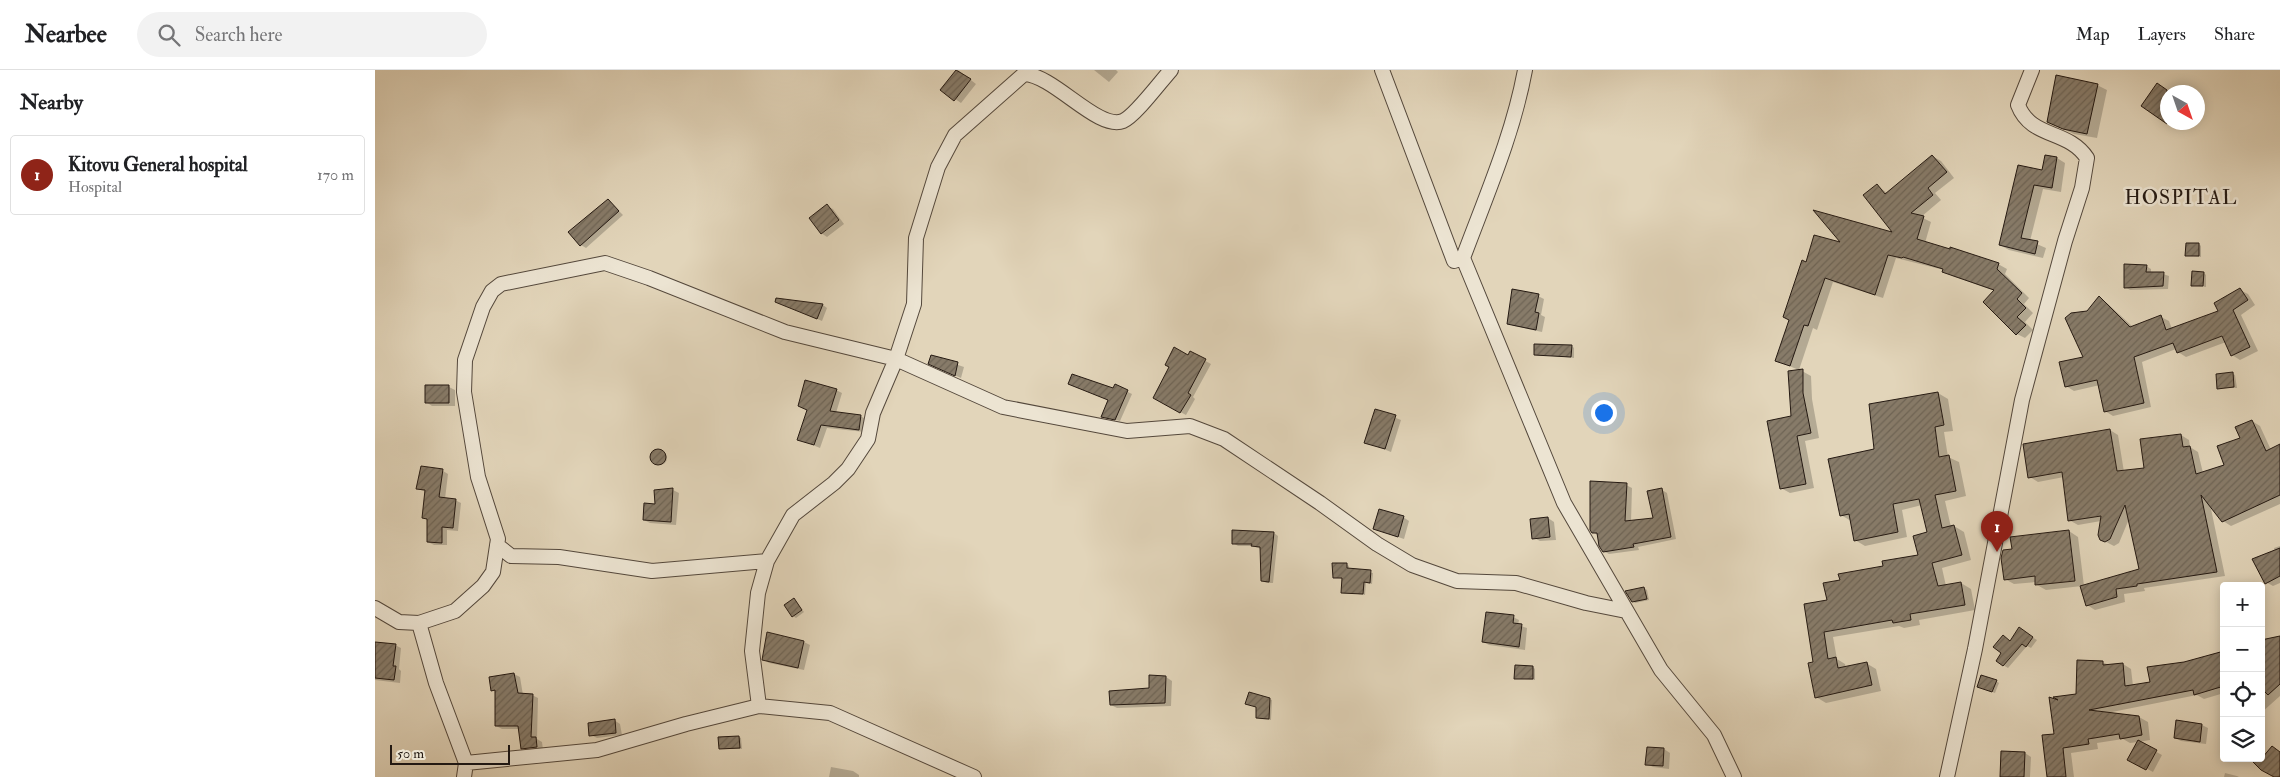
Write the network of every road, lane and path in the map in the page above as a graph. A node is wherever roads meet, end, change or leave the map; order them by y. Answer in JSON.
{"nodes":[{"id":1,"x":1171,"y":70,"type":"edge"},
{"id":2,"x":1382,"y":70,"type":"edge"},
{"id":3,"x":1525,"y":70,"type":"edge"},
{"id":4,"x":2032,"y":70,"type":"edge"},
{"id":5,"x":1463,"y":258,"type":"junction"},
{"id":6,"x":896,"y":360,"type":"junction"},
{"id":7,"x":497,"y":545,"type":"junction"},
{"id":8,"x":767,"y":561,"type":"junction"},
{"id":9,"x":375,"y":608,"type":"edge"},
{"id":10,"x":1626,"y":611,"type":"junction"},
{"id":11,"x":419,"y":623,"type":"junction"},
{"id":12,"x":759,"y":706,"type":"junction"},
{"id":13,"x":465,"y":770,"type":"edge"},
{"id":14,"x":974,"y":777,"type":"edge"},
{"id":15,"x":1734,"y":777,"type":"edge"},
{"id":16,"x":1947,"y":777,"type":"edge"}],
"edges":[{"from":1,"to":6,"type":"street"},
{"from":2,"to":5,"type":"street"},
{"from":3,"to":5,"type":"street"},
{"from":4,"to":16,"type":"street"},
{"from":5,"to":10,"type":"street"},
{"from":6,"to":7,"type":"street"},
{"from":6,"to":8,"type":"street"},
{"from":6,"to":10,"type":"street"},
{"from":7,"to":8,"type":"street"},
{"from":7,"to":11,"type":"street"},
{"from":8,"to":12,"type":"street"},
{"from":9,"to":11,"type":"street"},
{"from":10,"to":15,"type":"street"},
{"from":11,"to":13,"type":"street"},
{"from":12,"to":13,"type":"street"},
{"from":12,"to":14,"type":"street"}]}
